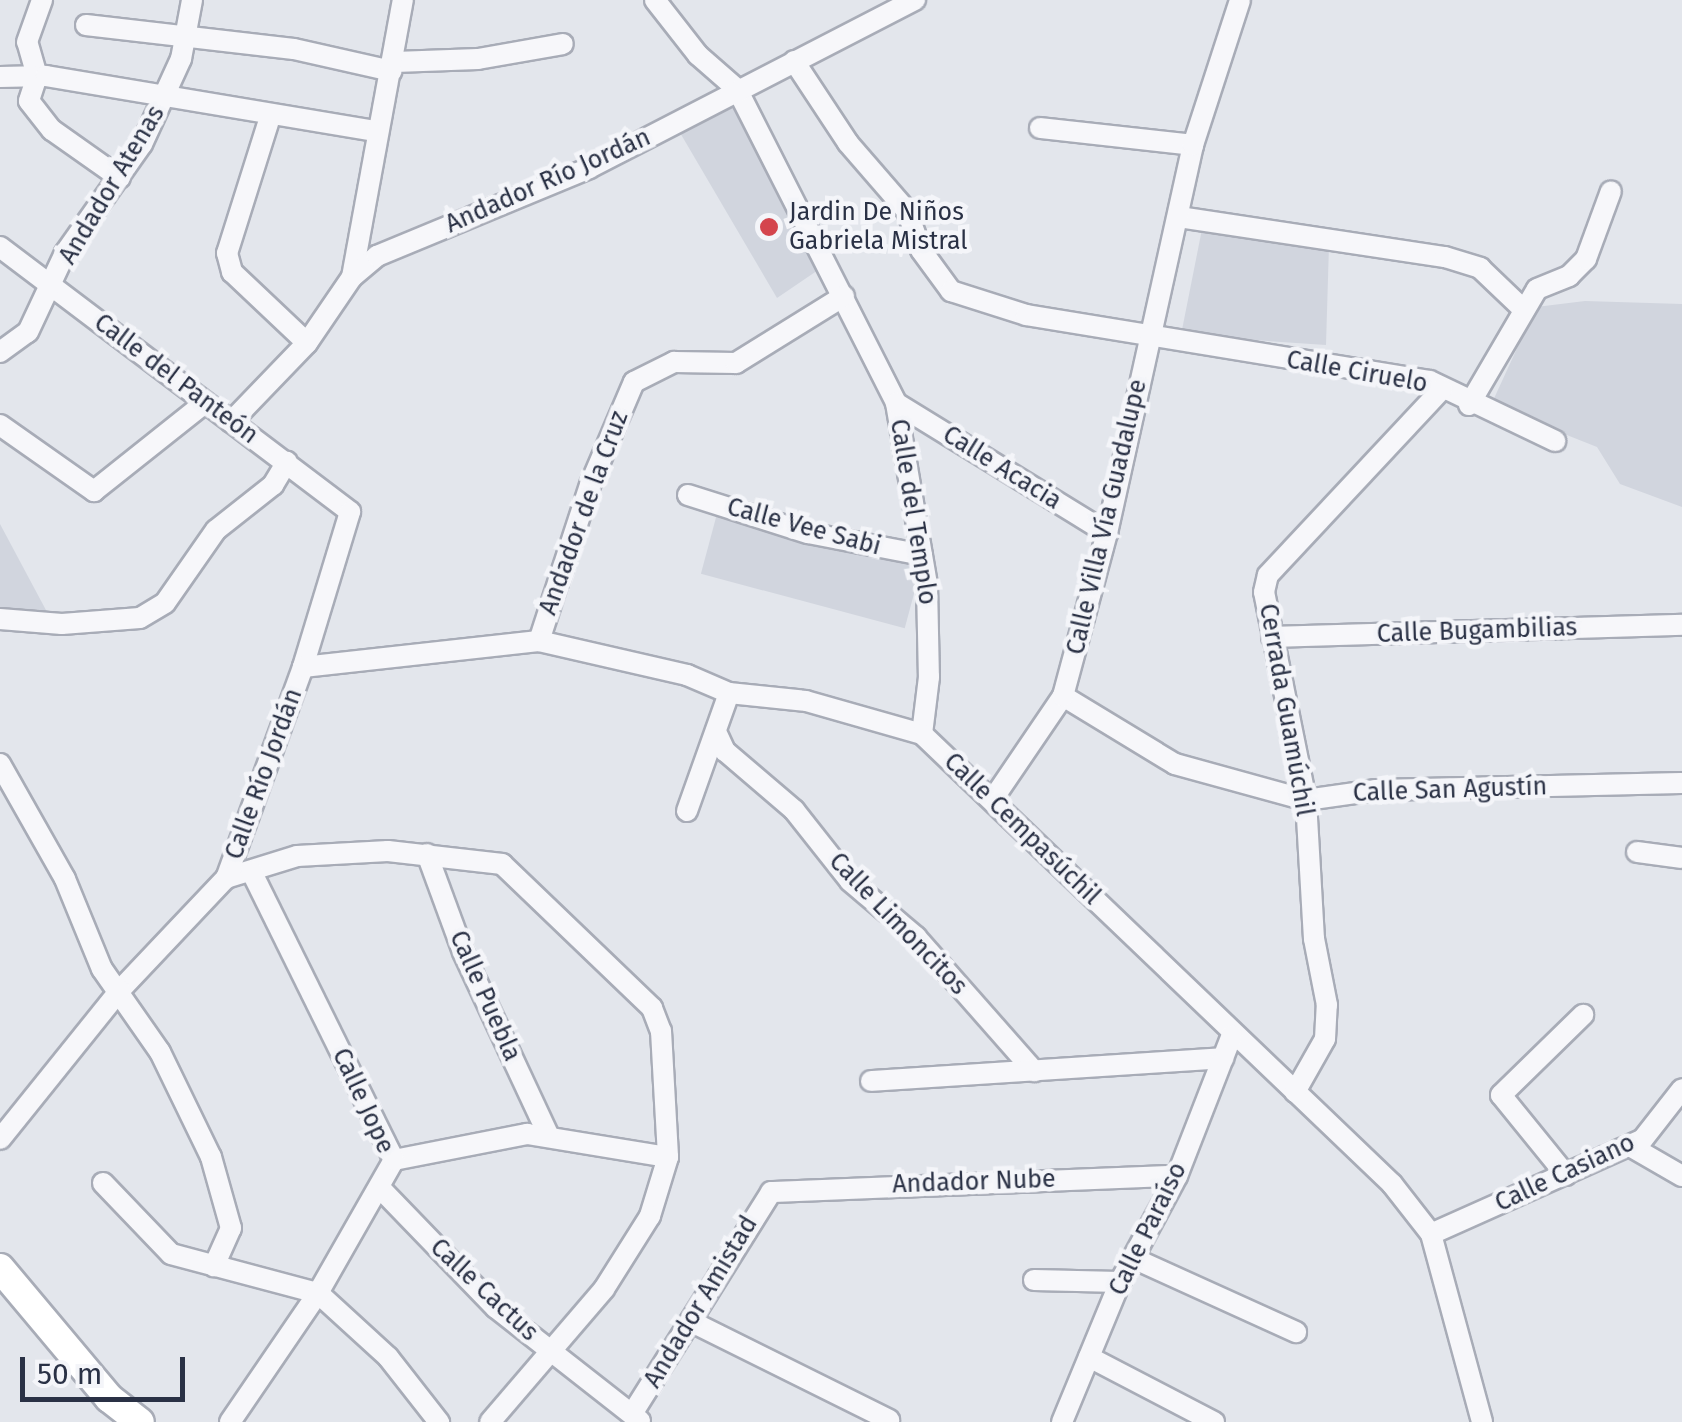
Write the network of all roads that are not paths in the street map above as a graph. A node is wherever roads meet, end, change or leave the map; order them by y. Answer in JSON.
{"nodes":[{"id":1,"x":42,"y":0,"type":"edge"},
{"id":2,"x":192,"y":0,"type":"edge"},
{"id":3,"x":404,"y":0,"type":"edge"},
{"id":4,"x":655,"y":0,"type":"edge"},
{"id":5,"x":915,"y":0,"type":"edge"},
{"id":6,"x":1240,"y":0,"type":"edge"},
{"id":7,"x":86,"y":25,"type":"dead end"},
{"id":8,"x":187,"y":36,"type":"junction"},
{"id":9,"x":563,"y":44,"type":"dead end"},
{"id":10,"x":794,"y":61,"type":"junction"},
{"id":11,"x":393,"y":66,"type":"junction"},
{"id":12,"x":37,"y":76,"type":"junction"},
{"id":13,"x":0,"y":77,"type":"edge"},
{"id":14,"x":737,"y":89,"type":"junction"},
{"id":15,"x":163,"y":100,"type":"junction"},
{"id":16,"x":270,"y":116,"type":"junction"},
{"id":17,"x":1040,"y":128,"type":"dead end"},
{"id":18,"x":376,"y":131,"type":"junction"},
{"id":19,"x":1194,"y":145,"type":"junction"},
{"id":20,"x":120,"y":178,"type":"junction"},
{"id":21,"x":1611,"y":191,"type":"dead end"},
{"id":22,"x":1178,"y":217,"type":"junction"},
{"id":23,"x":0,"y":247,"type":"edge"},
{"id":24,"x":352,"y":277,"type":"junction"},
{"id":25,"x":56,"y":285,"type":"junction"},
{"id":26,"x":844,"y":296,"type":"junction"},
{"id":27,"x":1524,"y":310,"type":"junction"},
{"id":28,"x":1148,"y":337,"type":"junction"},
{"id":29,"x":307,"y":344,"type":"junction"},
{"id":30,"x":0,"y":352,"type":"edge"},
{"id":31,"x":1442,"y":388,"type":"junction"},
{"id":32,"x":896,"y":403,"type":"junction"},
{"id":33,"x":202,"y":405,"type":"junction"},
{"id":34,"x":1469,"y":405,"type":"junction"},
{"id":35,"x":230,"y":422,"type":"junction"},
{"id":36,"x":0,"y":425,"type":"edge"},
{"id":37,"x":1555,"y":442,"type":"dead end"},
{"id":38,"x":288,"y":462,"type":"junction"},
{"id":39,"x":688,"y":495,"type":"dead end"},
{"id":40,"x":350,"y":512,"type":"joint"},
{"id":41,"x":1108,"y":533,"type":"junction"},
{"id":42,"x":922,"y":555,"type":"junction"},
{"id":43,"x":0,"y":619,"type":"edge"},
{"id":44,"x":1682,"y":625,"type":"edge"},
{"id":45,"x":1272,"y":637,"type":"junction"},
{"id":46,"x":539,"y":641,"type":"junction"},
{"id":47,"x":303,"y":667,"type":"junction"},
{"id":48,"x":729,"y":693,"type":"junction"},
{"id":49,"x":1063,"y":696,"type":"junction"},
{"id":50,"x":922,"y":734,"type":"junction"},
{"id":51,"x":718,"y":736,"type":"junction"},
{"id":52,"x":0,"y":764,"type":"edge"},
{"id":53,"x":1682,"y":783,"type":"edge"},
{"id":54,"x":993,"y":799,"type":"junction"},
{"id":55,"x":1306,"y":800,"type":"junction"},
{"id":56,"x":687,"y":811,"type":"dead end"},
{"id":57,"x":1638,"y":852,"type":"dead end"},
{"id":58,"x":427,"y":854,"type":"junction"},
{"id":59,"x":1682,"y":858,"type":"edge"},
{"id":60,"x":251,"y":871,"type":"junction"},
{"id":61,"x":226,"y":878,"type":"junction"},
{"id":62,"x":120,"y":990,"type":"junction"},
{"id":63,"x":1583,"y":1014,"type":"dead end"},
{"id":64,"x":1232,"y":1034,"type":"junction"},
{"id":65,"x":1223,"y":1058,"type":"junction"},
{"id":66,"x":1034,"y":1071,"type":"junction"},
{"id":67,"x":871,"y":1081,"type":"dead end"},
{"id":68,"x":1682,"y":1089,"type":"edge"},
{"id":69,"x":1295,"y":1092,"type":"junction"},
{"id":70,"x":548,"y":1134,"type":"junction"},
{"id":71,"x":0,"y":1139,"type":"edge"},
{"id":72,"x":1630,"y":1146,"type":"junction"},
{"id":73,"x":668,"y":1157,"type":"junction"},
{"id":74,"x":394,"y":1160,"type":"junction"},
{"id":75,"x":1566,"y":1175,"type":"junction"},
{"id":76,"x":1176,"y":1176,"type":"junction"},
{"id":77,"x":1682,"y":1176,"type":"edge"},
{"id":78,"x":103,"y":1183,"type":"dead end"},
{"id":79,"x":380,"y":1188,"type":"junction"},
{"id":80,"x":772,"y":1192,"type":"joint"},
{"id":81,"x":1431,"y":1234,"type":"junction"},
{"id":82,"x":1135,"y":1259,"type":"junction"},
{"id":83,"x":214,"y":1266,"type":"junction"},
{"id":84,"x":0,"y":1268,"type":"edge"},
{"id":85,"x":1034,"y":1280,"type":"dead end"},
{"id":86,"x":1120,"y":1282,"type":"junction"},
{"id":87,"x":318,"y":1293,"type":"junction"},
{"id":88,"x":694,"y":1322,"type":"junction"},
{"id":89,"x":1296,"y":1332,"type":"dead end"},
{"id":90,"x":551,"y":1351,"type":"junction"},
{"id":91,"x":1089,"y":1357,"type":"junction"},
{"id":92,"x":637,"y":1418,"type":"edge"},
{"id":93,"x":889,"y":1420,"type":"edge"},
{"id":94,"x":140,"y":1422,"type":"edge"},
{"id":95,"x":230,"y":1422,"type":"edge"},
{"id":96,"x":439,"y":1422,"type":"edge"},
{"id":97,"x":490,"y":1422,"type":"edge"},
{"id":98,"x":1062,"y":1422,"type":"edge"},
{"id":99,"x":1214,"y":1422,"type":"edge"},
{"id":100,"x":1482,"y":1422,"type":"edge"}],
"edges":[{"from":1,"to":12,"type":"street"},
{"from":2,"to":8,"type":"street","name":"Andador Atenas"},
{"from":3,"to":11,"type":"street"},
{"from":4,"to":14,"type":"street","name":"Calle del Templo"},
{"from":5,"to":10,"type":"street","name":"Andador Río Jordán"},
{"from":6,"to":19,"type":"street","name":"Calle Villa Vía Guadalupe"},
{"from":7,"to":8,"type":"street"},
{"from":8,"to":11,"type":"street"},
{"from":8,"to":15,"type":"street","name":"Andador Atenas"},
{"from":9,"to":11,"type":"street"},
{"from":10,"to":14,"type":"street","name":"Andador Río Jordán"},
{"from":10,"to":28,"type":"street","name":"Calle Ciruelo"},
{"from":11,"to":18,"type":"street"},
{"from":12,"to":13,"type":"street"},
{"from":12,"to":15,"type":"street"},
{"from":12,"to":20,"type":"street"},
{"from":14,"to":24,"type":"street","name":"Andador Río Jordán"},
{"from":14,"to":26,"type":"street","name":"Calle del Templo"},
{"from":15,"to":16,"type":"street"},
{"from":15,"to":20,"type":"street","name":"Andador Atenas"},
{"from":16,"to":18,"type":"street"},
{"from":16,"to":29,"type":"street"},
{"from":17,"to":19,"type":"street"},
{"from":18,"to":24,"type":"street"},
{"from":19,"to":22,"type":"street","name":"Calle Villa Vía Guadalupe"},
{"from":20,"to":25,"type":"street","name":"Andador Atenas"},
{"from":21,"to":27,"type":"street"},
{"from":22,"to":27,"type":"street"},
{"from":22,"to":28,"type":"street","name":"Calle Villa Vía Guadalupe"},
{"from":23,"to":25,"type":"street","name":"Calle del Panteón"},
{"from":24,"to":29,"type":"street","name":"Andador Río Jordán"},
{"from":25,"to":30,"type":"street","name":"Andador Atenas"},
{"from":25,"to":33,"type":"street","name":"Calle del Panteón"},
{"from":26,"to":32,"type":"street","name":"Calle del Templo"},
{"from":26,"to":46,"type":"street","name":"Andador de la Cruz"},
{"from":27,"to":34,"type":"street"},
{"from":28,"to":31,"type":"street","name":"Calle Ciruelo"},
{"from":28,"to":41,"type":"street","name":"Calle Villa Vía Guadalupe"},
{"from":29,"to":35,"type":"street","name":"Andador Río Jordán"},
{"from":31,"to":34,"type":"street","name":"Calle Ciruelo"},
{"from":31,"to":45,"type":"street","name":"Cerrada Guamúchil"},
{"from":32,"to":41,"type":"street","name":"Calle Acacia"},
{"from":32,"to":42,"type":"street","name":"Calle del Templo"},
{"from":33,"to":35,"type":"street","name":"Calle del Panteón"},
{"from":33,"to":36,"type":"street"},
{"from":34,"to":37,"type":"street","name":"Calle Ciruelo"},
{"from":35,"to":38,"type":"street","name":"Calle del Panteón"},
{"from":38,"to":40,"type":"street","name":"Calle del Panteón"},
{"from":38,"to":43,"type":"street"},
{"from":39,"to":42,"type":"street","name":"Calle Vee Sabi"},
{"from":40,"to":47,"type":"street","name":"Calle Río Jordán"},
{"from":41,"to":49,"type":"street","name":"Calle Villa Vía Guadalupe"},
{"from":42,"to":50,"type":"street","name":"Calle del Templo"},
{"from":44,"to":45,"type":"street","name":"Calle Bugambilias"},
{"from":45,"to":55,"type":"street","name":"Cerrada Guamúchil"},
{"from":46,"to":47,"type":"street","name":"Calle Cempasúchil"},
{"from":46,"to":48,"type":"street","name":"Calle Cempasúchil"},
{"from":47,"to":61,"type":"street","name":"Calle Río Jordán"},
{"from":48,"to":50,"type":"street","name":"Calle Cempasúchil"},
{"from":48,"to":51,"type":"street"},
{"from":49,"to":54,"type":"street","name":"Calle Villa Vía Guadalupe"},
{"from":49,"to":55,"type":"street","name":"Calle San Agustín"},
{"from":50,"to":54,"type":"street","name":"Calle Cempasúchil"},
{"from":51,"to":56,"type":"street"},
{"from":51,"to":66,"type":"street","name":"Calle Limoncitos"},
{"from":52,"to":62,"type":"street"},
{"from":53,"to":55,"type":"street","name":"Calle San Agustín"},
{"from":54,"to":64,"type":"street","name":"Calle Cempasúchil"},
{"from":55,"to":69,"type":"street","name":"Cerrada Guamúchil"},
{"from":57,"to":59,"type":"street"},
{"from":58,"to":60,"type":"street"},
{"from":58,"to":70,"type":"street","name":"Calle Puebla"},
{"from":58,"to":73,"type":"street"},
{"from":60,"to":61,"type":"street"},
{"from":60,"to":74,"type":"street","name":"Calle Jope"},
{"from":61,"to":62,"type":"street","name":"Calle Río Jordán"},
{"from":62,"to":71,"type":"street","name":"Calle Río Jordán"},
{"from":62,"to":83,"type":"street"},
{"from":63,"to":75,"type":"street"},
{"from":64,"to":65,"type":"street","name":"Calle Paraíso"},
{"from":64,"to":69,"type":"street","name":"Calle Cempasúchil"},
{"from":65,"to":66,"type":"street"},
{"from":65,"to":76,"type":"street","name":"Calle Paraíso"},
{"from":66,"to":67,"type":"street"},
{"from":68,"to":72,"type":"street","name":"Calle Casiano"},
{"from":69,"to":81,"type":"street","name":"Calle Cempasúchil"},
{"from":70,"to":73,"type":"street"},
{"from":70,"to":74,"type":"street"},
{"from":72,"to":75,"type":"street","name":"Calle Casiano"},
{"from":72,"to":77,"type":"street"},
{"from":73,"to":90,"type":"street"},
{"from":74,"to":79,"type":"street","name":"Calle Jope"},
{"from":75,"to":81,"type":"street","name":"Calle Casiano"},
{"from":76,"to":80,"type":"street","name":"Andador Nube"},
{"from":76,"to":82,"type":"street","name":"Calle Paraíso"},
{"from":78,"to":83,"type":"street"},
{"from":79,"to":87,"type":"street","name":"Calle Jope"},
{"from":79,"to":90,"type":"street","name":"Calle Cactus"},
{"from":80,"to":88,"type":"street","name":"Andador Amistad"},
{"from":81,"to":100,"type":"street","name":"Calle Cempasúchil"},
{"from":82,"to":86,"type":"street","name":"Calle Paraíso"},
{"from":82,"to":89,"type":"street"},
{"from":83,"to":87,"type":"street"},
{"from":84,"to":94,"type":"street"},
{"from":85,"to":86,"type":"street"},
{"from":86,"to":91,"type":"street","name":"Calle Paraíso"},
{"from":87,"to":95,"type":"street","name":"Calle Jope"},
{"from":87,"to":96,"type":"street"},
{"from":88,"to":92,"type":"street","name":"Andador Amistad"},
{"from":88,"to":93,"type":"street"},
{"from":90,"to":92,"type":"street","name":"Calle Cactus"},
{"from":90,"to":97,"type":"street"},
{"from":91,"to":98,"type":"street","name":"Calle Paraíso"},
{"from":91,"to":99,"type":"street"}]}
